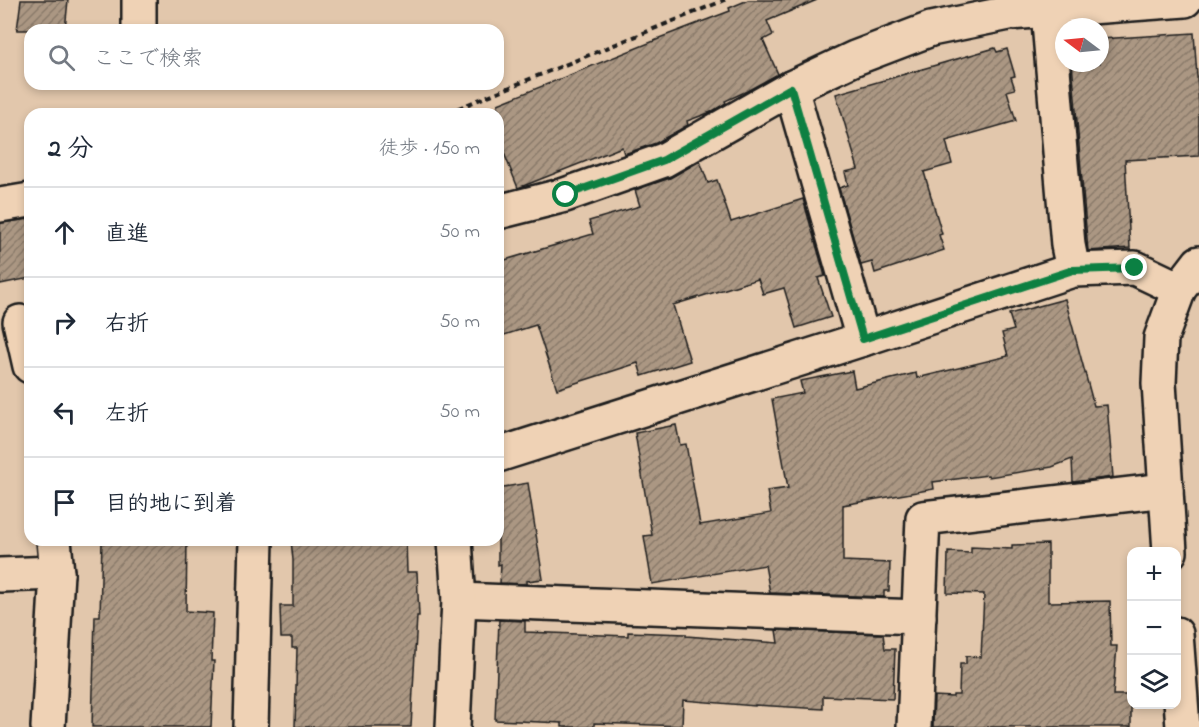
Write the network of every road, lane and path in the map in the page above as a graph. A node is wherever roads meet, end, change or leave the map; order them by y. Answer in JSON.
{"nodes":[{"id":1,"x":139,"y":0,"type":"edge"},
{"id":2,"x":725,"y":0,"type":"edge"},
{"id":3,"x":1185,"y":0,"type":"edge"},
{"id":4,"x":1048,"y":11,"type":"junction"},
{"id":5,"x":139,"y":24,"type":"edge"},
{"id":6,"x":791,"y":88,"type":"junction"},
{"id":7,"x":503,"y":90,"type":"edge"},
{"id":8,"x":504,"y":90,"type":"edge"},
{"id":9,"x":458,"y":108,"type":"edge"},
{"id":10,"x":24,"y":201,"type":"edge"},
{"id":11,"x":0,"y":205,"type":"edge"},
{"id":12,"x":504,"y":210,"type":"edge"},
{"id":13,"x":1199,"y":263,"type":"edge"},
{"id":14,"x":1073,"y":270,"type":"junction"},
{"id":15,"x":1179,"y":289,"type":"junction"},
{"id":16,"x":17,"y":322,"type":"edge"},
{"id":17,"x":863,"y":339,"type":"junction"},
{"id":18,"x":24,"y":346,"type":"edge"},
{"id":19,"x":504,"y":453,"type":"edge"},
{"id":20,"x":1166,"y":490,"type":"junction"},
{"id":21,"x":55,"y":546,"type":"edge"},
{"id":22,"x":256,"y":546,"type":"edge"},
{"id":23,"x":455,"y":546,"type":"edge"},
{"id":24,"x":1170,"y":547,"type":"edge"},
{"id":25,"x":57,"y":573,"type":"junction"},
{"id":26,"x":0,"y":575,"type":"edge"},
{"id":27,"x":459,"y":600,"type":"junction"},
{"id":28,"x":919,"y":617,"type":"junction"},
{"id":29,"x":1178,"y":655,"type":"edge"},
{"id":30,"x":48,"y":727,"type":"edge"},
{"id":31,"x":251,"y":727,"type":"edge"},
{"id":32,"x":453,"y":727,"type":"edge"},
{"id":33,"x":914,"y":727,"type":"edge"},
{"id":34,"x":1183,"y":727,"type":"edge"}],
"edges":[{"from":1,"to":5,"type":"street"},
{"from":2,"to":8,"type":"path"},
{"from":3,"to":4,"type":"street"},
{"from":4,"to":6,"type":"street"},
{"from":4,"to":14,"type":"street"},
{"from":6,"to":12,"type":"street"},
{"from":6,"to":17,"type":"street"},
{"from":7,"to":9,"type":"path"},
{"from":10,"to":11,"type":"street"},
{"from":13,"to":15,"type":"street"},
{"from":14,"to":15,"type":"street"},
{"from":14,"to":17,"type":"street"},
{"from":15,"to":20,"type":"street"},
{"from":16,"to":18,"type":"street"},
{"from":17,"to":19,"type":"street"},
{"from":20,"to":24,"type":"street"},
{"from":20,"to":28,"type":"street"},
{"from":21,"to":25,"type":"street"},
{"from":22,"to":31,"type":"street"},
{"from":23,"to":27,"type":"street"},
{"from":25,"to":26,"type":"street"},
{"from":25,"to":30,"type":"street"},
{"from":27,"to":28,"type":"street"},
{"from":27,"to":32,"type":"street"},
{"from":28,"to":33,"type":"street"},
{"from":29,"to":34,"type":"street"}]}
